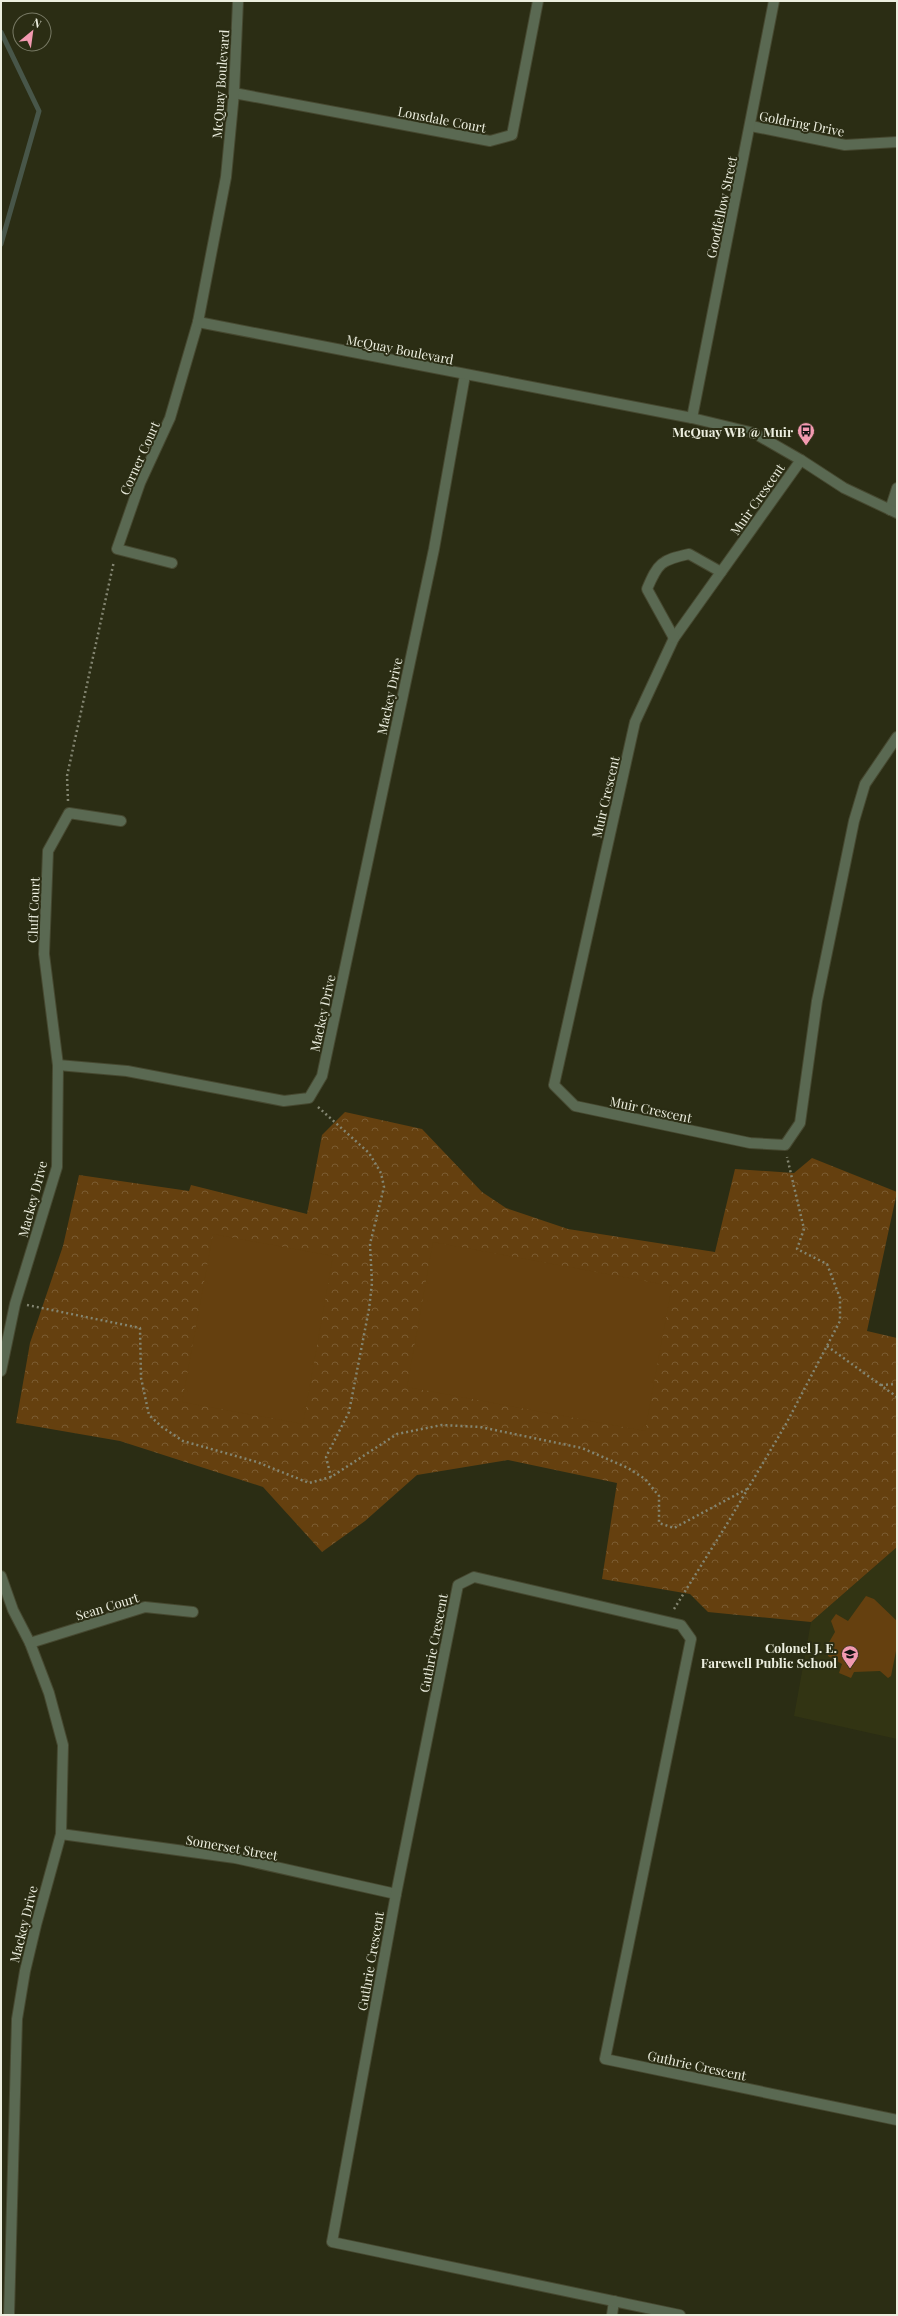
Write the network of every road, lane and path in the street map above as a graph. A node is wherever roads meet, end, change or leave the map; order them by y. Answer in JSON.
{"nodes":[{"id":1,"x":238,"y":1,"type":"edge"},
{"id":2,"x":538,"y":1,"type":"edge"},
{"id":3,"x":774,"y":1,"type":"edge"},
{"id":4,"x":234,"y":93,"type":"junction"},
{"id":5,"x":751,"y":126,"type":"junction"},
{"id":6,"x":897,"y":142,"type":"edge"},
{"id":7,"x":198,"y":322,"type":"junction"},
{"id":8,"x":465,"y":375,"type":"junction"},
{"id":9,"x":692,"y":418,"type":"junction"},
{"id":10,"x":801,"y":460,"type":"junction"},
{"id":11,"x":897,"y":488,"type":"edge"},
{"id":12,"x":893,"y":511,"type":"edge"},
{"id":13,"x":117,"y":549,"type":"junction"},
{"id":14,"x":172,"y":563,"type":"dead end"},
{"id":15,"x":721,"y":572,"type":"junction"},
{"id":16,"x":674,"y":638,"type":"junction"},
{"id":17,"x":897,"y":737,"type":"edge"},
{"id":18,"x":69,"y":813,"type":"junction"},
{"id":19,"x":121,"y":821,"type":"dead end"},
{"id":20,"x":58,"y":1065,"type":"junction"},
{"id":21,"x":309,"y":1098,"type":"junction"},
{"id":22,"x":785,"y":1145,"type":"junction"},
{"id":23,"x":14,"y":1304,"type":"junction"},
{"id":24,"x":827,"y":1346,"type":"junction"},
{"id":25,"x":1,"y":1371,"type":"edge"},
{"id":26,"x":897,"y":1384,"type":"edge"},
{"id":27,"x":881,"y":1385,"type":"junction"},
{"id":28,"x":897,"y":1397,"type":"edge"},
{"id":29,"x":331,"y":1477,"type":"junction"},
{"id":30,"x":747,"y":1490,"type":"junction"},
{"id":31,"x":1,"y":1576,"type":"edge"},
{"id":32,"x":193,"y":1612,"type":"dead end"},
{"id":33,"x":666,"y":1622,"type":"junction"},
{"id":34,"x":30,"y":1643,"type":"junction"},
{"id":35,"x":61,"y":1834,"type":"junction"},
{"id":36,"x":396,"y":1894,"type":"junction"},
{"id":37,"x":897,"y":2120,"type":"edge"},
{"id":38,"x":614,"y":2301,"type":"junction"},
{"id":39,"x":9,"y":2315,"type":"edge"},
{"id":40,"x":612,"y":2315,"type":"edge"},
{"id":41,"x":680,"y":2315,"type":"edge"}],
"edges":[{"from":1,"to":4,"type":"street","name":"McQuay Boulevard"},
{"from":2,"to":4,"type":"street","name":"Lonsdale Court"},
{"from":3,"to":5,"type":"street","name":"Goodfellow Street"},
{"from":4,"to":7,"type":"street","name":"McQuay Boulevard"},
{"from":5,"to":6,"type":"street","name":"Goldring Drive"},
{"from":5,"to":9,"type":"street","name":"Goodfellow Street"},
{"from":7,"to":8,"type":"street","name":"McQuay Boulevard"},
{"from":7,"to":13,"type":"street","name":"Corner Court"},
{"from":8,"to":9,"type":"street","name":"McQuay Boulevard"},
{"from":8,"to":21,"type":"street","name":"Mackey Drive"},
{"from":9,"to":10,"type":"street","name":"McQuay Boulevard"},
{"from":10,"to":12,"type":"street","name":"McQuay Boulevard"},
{"from":10,"to":15,"type":"street","name":"Muir Crescent"},
{"from":11,"to":12,"type":"street"},
{"from":13,"to":14,"type":"street"},
{"from":13,"to":18,"type":"path"},
{"from":15,"to":16,"type":"street","name":"Muir Crescent"},
{"from":15,"to":16,"type":"street"},
{"from":16,"to":22,"type":"street","name":"Muir Crescent"},
{"from":17,"to":22,"type":"street"},
{"from":18,"to":19,"type":"street"},
{"from":18,"to":20,"type":"street","name":"Cluff Court"},
{"from":20,"to":21,"type":"street"},
{"from":20,"to":23,"type":"street","name":"Mackey Drive"},
{"from":21,"to":29,"type":"path"},
{"from":22,"to":24,"type":"path"},
{"from":23,"to":25,"type":"street","name":"Mackey Drive"},
{"from":23,"to":29,"type":"path"},
{"from":24,"to":27,"type":"path"},
{"from":24,"to":30,"type":"path"},
{"from":26,"to":27,"type":"path"},
{"from":27,"to":28,"type":"path"},
{"from":29,"to":30,"type":"path"},
{"from":30,"to":33,"type":"path"},
{"from":31,"to":34,"type":"street","name":"Mackey Drive"},
{"from":32,"to":34,"type":"street","name":"Sean Court"},
{"from":33,"to":36,"type":"street","name":"Guthrie Crescent"},
{"from":33,"to":37,"type":"street","name":"Guthrie Crescent"},
{"from":34,"to":35,"type":"street","name":"Mackey Drive"},
{"from":35,"to":36,"type":"street","name":"Somerset Street"},
{"from":35,"to":39,"type":"street","name":"Mackey Drive"},
{"from":36,"to":38,"type":"street","name":"Guthrie Crescent"},
{"from":38,"to":40,"type":"street"},
{"from":38,"to":41,"type":"street","name":"Guthrie Crescent"}]}
